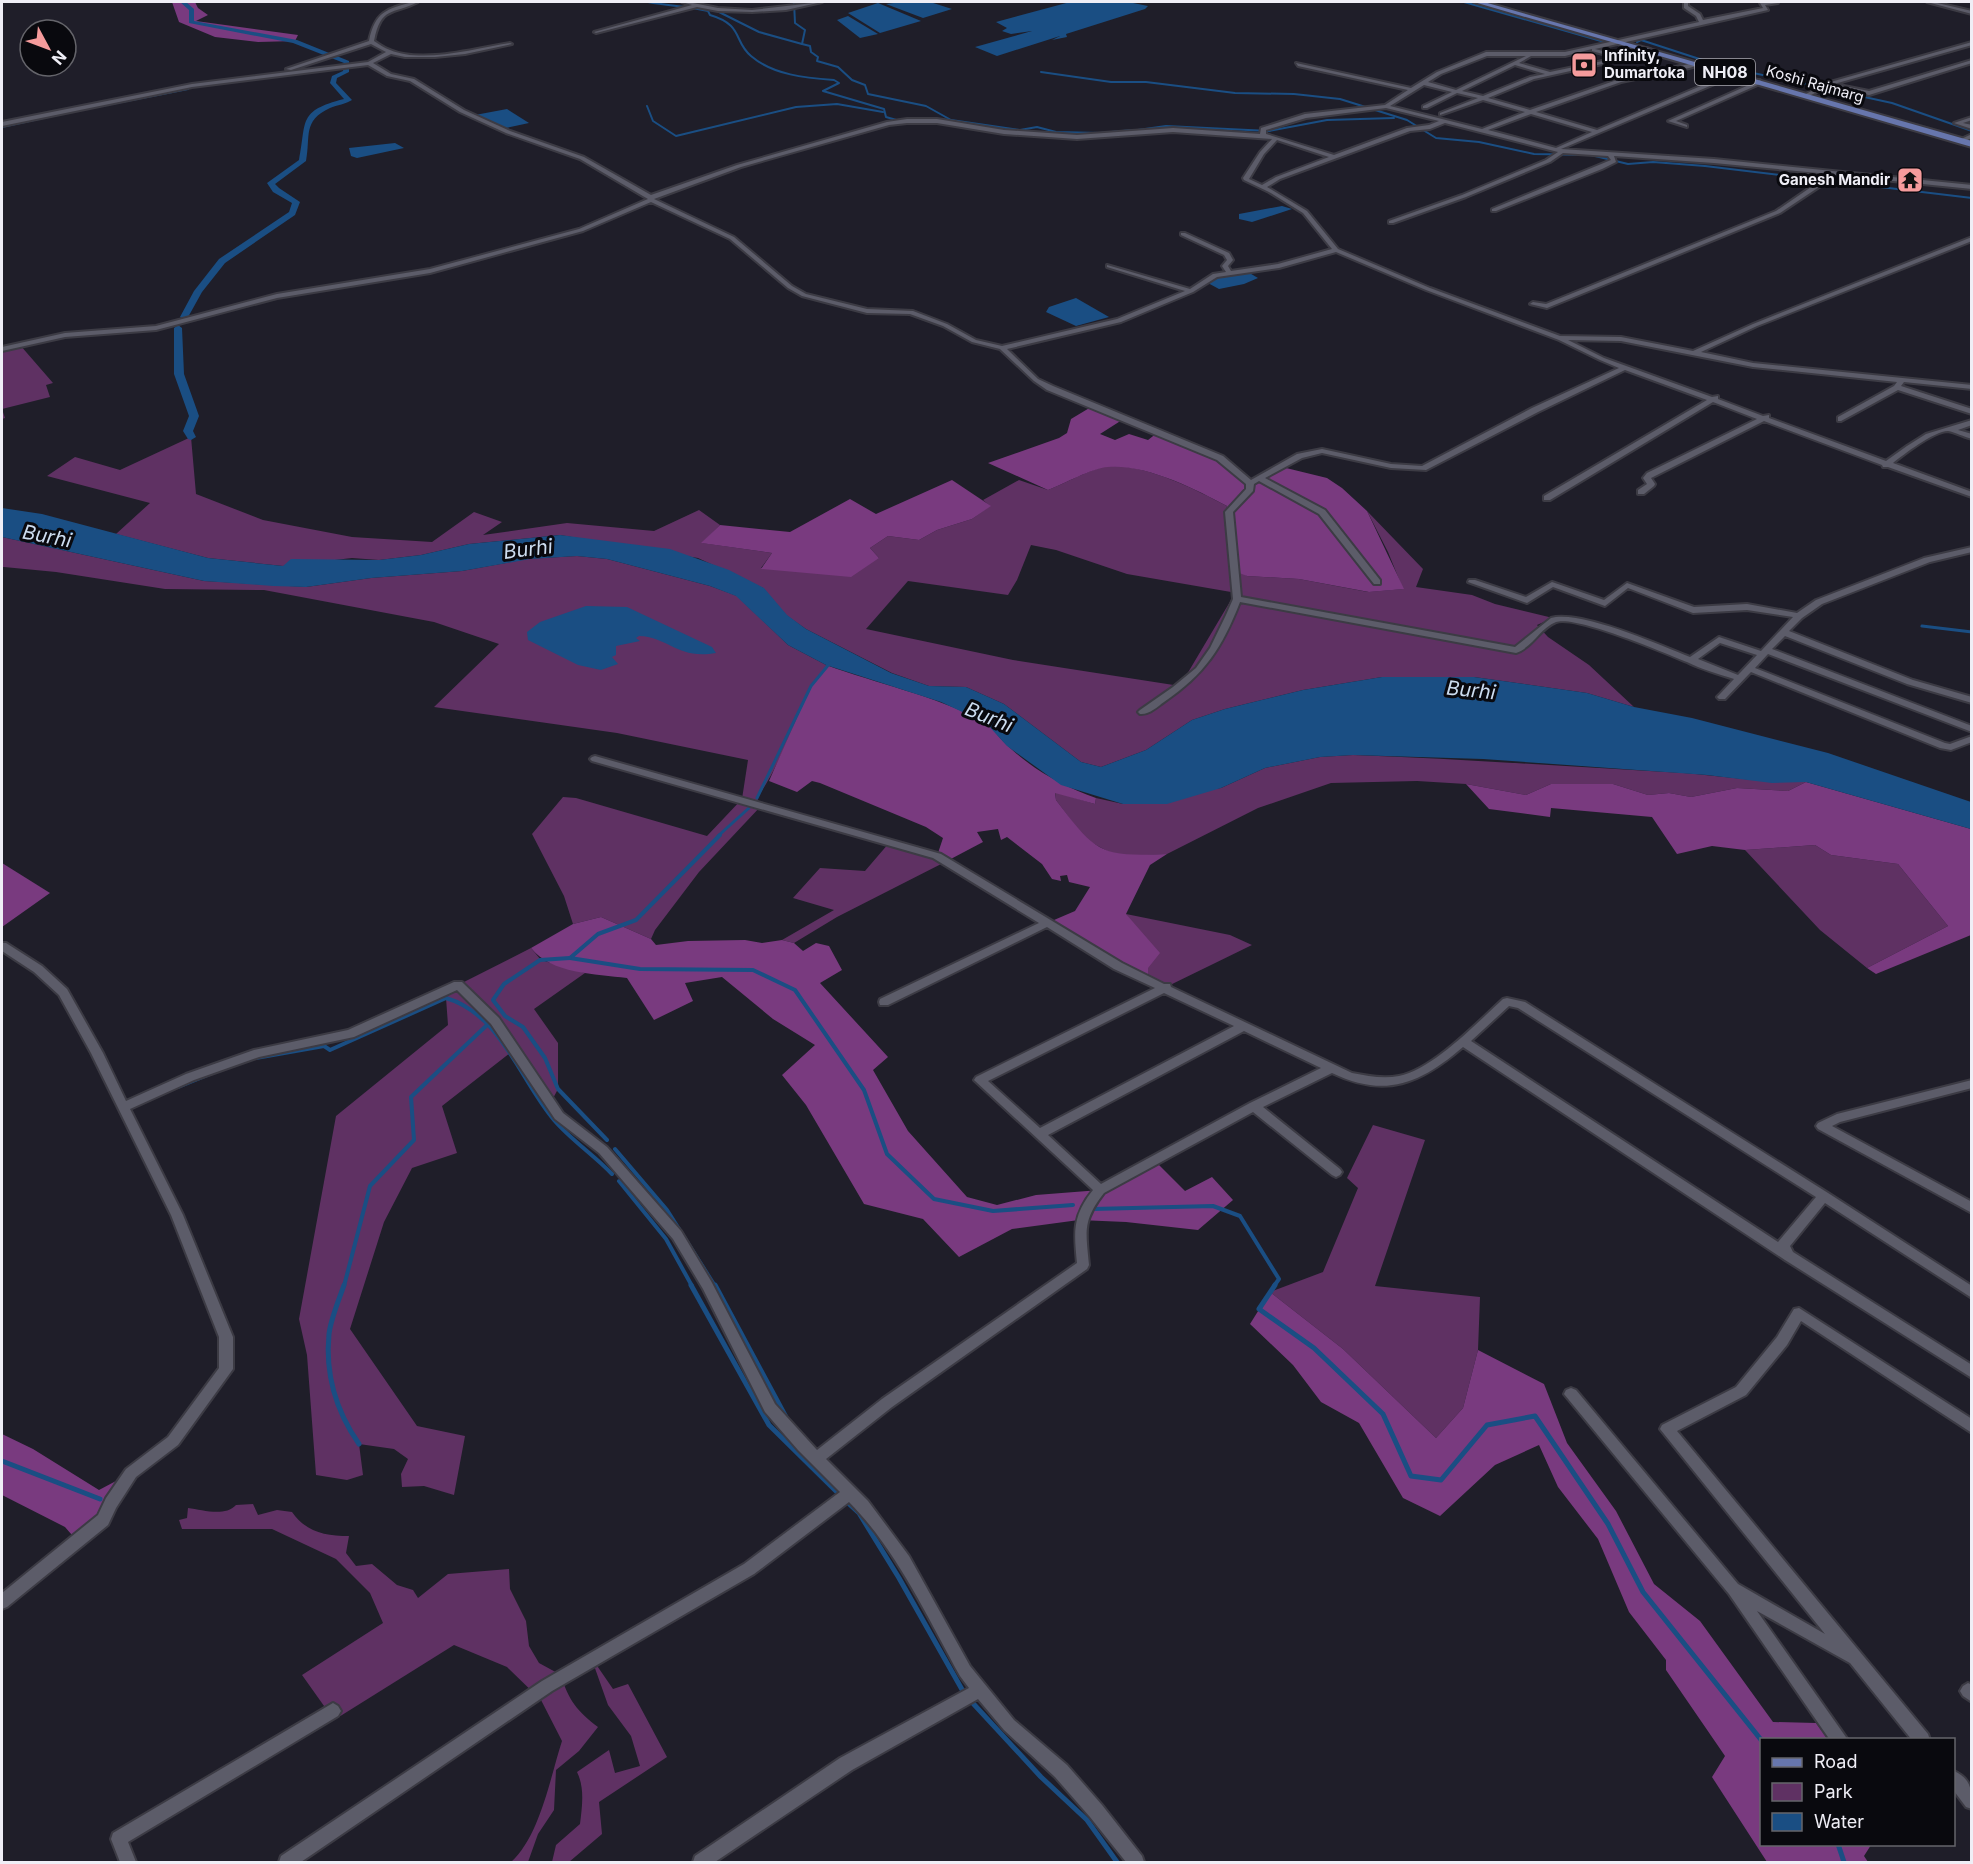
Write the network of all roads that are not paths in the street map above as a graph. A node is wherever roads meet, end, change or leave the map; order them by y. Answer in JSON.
{"nodes":[{"id":1,"x":416,"y":2,"type":"edge"},
{"id":2,"x":684,"y":2,"type":"edge"},
{"id":3,"x":820,"y":2,"type":"edge"},
{"id":4,"x":1484,"y":2,"type":"edge"},
{"id":5,"x":1686,"y":2,"type":"edge"},
{"id":6,"x":1776,"y":2,"type":"edge"},
{"id":7,"x":1819,"y":2,"type":"edge"},
{"id":8,"x":1929,"y":2,"type":"edge"},
{"id":9,"x":798,"y":3,"type":"edge"},
{"id":10,"x":1805,"y":5,"type":"dead end"},
{"id":11,"x":695,"y":6,"type":"junction"},
{"id":12,"x":1971,"y":13,"type":"edge"},
{"id":13,"x":1702,"y":22,"type":"junction"},
{"id":14,"x":596,"y":32,"type":"dead end"},
{"id":15,"x":1619,"y":40,"type":"junction"},
{"id":16,"x":371,"y":42,"type":"junction"},
{"id":17,"x":1971,"y":43,"type":"edge"},
{"id":18,"x":510,"y":44,"type":"dead end"},
{"id":19,"x":1648,"y":49,"type":"junction"},
{"id":20,"x":1591,"y":50,"type":"junction"},
{"id":21,"x":390,"y":52,"type":"junction"},
{"id":22,"x":1541,"y":55,"type":"junction"},
{"id":23,"x":1478,"y":56,"type":"junction"},
{"id":24,"x":1623,"y":58,"type":"junction"},
{"id":25,"x":1487,"y":60,"type":"dead end"},
{"id":26,"x":1971,"y":61,"type":"edge"},
{"id":27,"x":369,"y":63,"type":"junction"},
{"id":28,"x":1515,"y":63,"type":"junction"},
{"id":29,"x":1298,"y":64,"type":"dead end"},
{"id":30,"x":1497,"y":64,"type":"dead end"},
{"id":31,"x":1698,"y":64,"type":"junction"},
{"id":32,"x":1507,"y":67,"type":"junction"},
{"id":33,"x":279,"y":73,"type":"junction"},
{"id":34,"x":1551,"y":74,"type":"junction"},
{"id":35,"x":1715,"y":82,"type":"dead end"},
{"id":36,"x":1760,"y":82,"type":"junction"},
{"id":37,"x":1424,"y":83,"type":"junction"},
{"id":38,"x":1826,"y":86,"type":"junction"},
{"id":39,"x":1413,"y":90,"type":"junction"},
{"id":40,"x":1457,"y":91,"type":"junction"},
{"id":41,"x":1805,"y":96,"type":"junction"},
{"id":42,"x":1483,"y":98,"type":"junction"},
{"id":43,"x":1662,"y":105,"type":"junction"},
{"id":44,"x":1386,"y":106,"type":"junction"},
{"id":45,"x":1425,"y":107,"type":"dead end"},
{"id":46,"x":1671,"y":107,"type":"dead end"},
{"id":47,"x":1680,"y":110,"type":"dead end"},
{"id":48,"x":1532,"y":112,"type":"junction"},
{"id":49,"x":1689,"y":112,"type":"junction"},
{"id":50,"x":1442,"y":114,"type":"dead end"},
{"id":51,"x":1971,"y":118,"type":"edge"},
{"id":52,"x":1444,"y":121,"type":"junction"},
{"id":53,"x":2,"y":124,"type":"edge"},
{"id":54,"x":1685,"y":126,"type":"dead end"},
{"id":55,"x":1971,"y":127,"type":"edge"},
{"id":56,"x":1482,"y":131,"type":"junction"},
{"id":57,"x":1597,"y":132,"type":"junction"},
{"id":58,"x":1263,"y":133,"type":"junction"},
{"id":59,"x":1971,"y":136,"type":"edge"},
{"id":60,"x":1276,"y":138,"type":"junction"},
{"id":61,"x":1960,"y":141,"type":"junction"},
{"id":62,"x":1971,"y":144,"type":"edge"},
{"id":63,"x":1559,"y":152,"type":"junction"},
{"id":64,"x":1334,"y":157,"type":"junction"},
{"id":65,"x":1613,"y":158,"type":"junction"},
{"id":66,"x":1821,"y":178,"type":"junction"},
{"id":67,"x":1263,"y":187,"type":"junction"},
{"id":68,"x":1971,"y":187,"type":"edge"},
{"id":69,"x":651,"y":199,"type":"junction"},
{"id":70,"x":1494,"y":210,"type":"dead end"},
{"id":71,"x":1391,"y":222,"type":"dead end"},
{"id":72,"x":1183,"y":234,"type":"dead end"},
{"id":73,"x":1971,"y":239,"type":"edge"},
{"id":74,"x":1336,"y":250,"type":"junction"},
{"id":75,"x":1109,"y":266,"type":"dead end"},
{"id":76,"x":1229,"y":272,"type":"junction"},
{"id":77,"x":1191,"y":291,"type":"junction"},
{"id":78,"x":1533,"y":304,"type":"dead end"},
{"id":79,"x":1559,"y":338,"type":"junction"},
{"id":80,"x":1002,"y":348,"type":"junction"},
{"id":81,"x":2,"y":349,"type":"edge"},
{"id":82,"x":1694,"y":353,"type":"junction"},
{"id":83,"x":1626,"y":367,"type":"junction"},
{"id":84,"x":1899,"y":384,"type":"junction"},
{"id":85,"x":1971,"y":387,"type":"edge"},
{"id":86,"x":1715,"y":398,"type":"junction"},
{"id":87,"x":1971,"y":412,"type":"edge"},
{"id":88,"x":1766,"y":417,"type":"junction"},
{"id":89,"x":1841,"y":419,"type":"dead end"},
{"id":90,"x":1971,"y":422,"type":"edge"},
{"id":91,"x":1952,"y":430,"type":"junction"},
{"id":92,"x":1971,"y":437,"type":"edge"},
{"id":93,"x":1886,"y":465,"type":"junction"},
{"id":94,"x":1262,"y":479,"type":"junction"},
{"id":95,"x":1250,"y":483,"type":"junction"},
{"id":96,"x":1641,"y":492,"type":"dead end"},
{"id":97,"x":1971,"y":495,"type":"edge"},
{"id":98,"x":1547,"y":498,"type":"dead end"},
{"id":99,"x":1970,"y":549,"type":"edge"},
{"id":100,"x":1377,"y":582,"type":"dead end"},
{"id":101,"x":1472,"y":582,"type":"dead end"},
{"id":102,"x":1237,"y":599,"type":"junction"},
{"id":103,"x":1799,"y":616,"type":"junction"},
{"id":104,"x":1785,"y":632,"type":"junction"},
{"id":105,"x":1765,"y":652,"type":"junction"},
{"id":106,"x":1690,"y":661,"type":"junction"},
{"id":107,"x":1748,"y":668,"type":"junction"},
{"id":108,"x":1738,"y":678,"type":"junction"},
{"id":109,"x":1722,"y":697,"type":"dead end"},
{"id":110,"x":1971,"y":700,"type":"edge"},
{"id":111,"x":1143,"y":712,"type":"dead end"},
{"id":112,"x":1971,"y":729,"type":"edge"},
{"id":113,"x":1971,"y":739,"type":"edge"},
{"id":114,"x":595,"y":759,"type":"dead end"},
{"id":115,"x":1047,"y":923,"type":"junction"},
{"id":116,"x":2,"y":946,"type":"edge"},
{"id":117,"x":1166,"y":987,"type":"junction"},
{"id":118,"x":884,"y":1002,"type":"dead end"},
{"id":119,"x":1244,"y":1026,"type":"junction"},
{"id":120,"x":1463,"y":1041,"type":"junction"},
{"id":121,"x":1330,"y":1069,"type":"junction"},
{"id":122,"x":1971,"y":1084,"type":"edge"},
{"id":123,"x":1254,"y":1106,"type":"junction"},
{"id":124,"x":123,"y":1107,"type":"junction"},
{"id":125,"x":1039,"y":1134,"type":"junction"},
{"id":126,"x":1336,"y":1172,"type":"dead end"},
{"id":127,"x":1100,"y":1190,"type":"junction"},
{"id":128,"x":1824,"y":1196,"type":"junction"},
{"id":129,"x":1971,"y":1208,"type":"edge"},
{"id":130,"x":1789,"y":1256,"type":"junction"},
{"id":131,"x":1971,"y":1293,"type":"edge"},
{"id":132,"x":1971,"y":1372,"type":"edge"},
{"id":133,"x":1571,"y":1394,"type":"dead end"},
{"id":134,"x":1971,"y":1427,"type":"edge"},
{"id":135,"x":816,"y":1459,"type":"junction"},
{"id":136,"x":850,"y":1493,"type":"junction"},
{"id":137,"x":1733,"y":1590,"type":"junction"},
{"id":138,"x":2,"y":1602,"type":"edge"},
{"id":139,"x":1857,"y":1660,"type":"junction"},
{"id":140,"x":980,"y":1690,"type":"junction"},
{"id":141,"x":333,"y":1711,"type":"dead end"},
{"id":142,"x":1839,"y":1738,"type":"edge"},
{"id":143,"x":1920,"y":1738,"type":"edge"},
{"id":144,"x":1955,"y":1781,"type":"edge"},
{"id":145,"x":1971,"y":1801,"type":"edge"},
{"id":146,"x":128,"y":1863,"type":"edge"},
{"id":147,"x":287,"y":1863,"type":"edge"},
{"id":148,"x":701,"y":1863,"type":"edge"},
{"id":149,"x":1136,"y":1863,"type":"edge"}],
"edges":[{"from":1,"to":16,"type":"street"},
{"from":2,"to":11,"type":"street"},
{"from":3,"to":9,"type":"street"},
{"from":4,"to":15,"type":"main road","name":"Koshi Rajmarg","number":"NH08"},
{"from":5,"to":13,"type":"street"},
{"from":6,"to":13,"type":"street"},
{"from":7,"to":10,"type":"street"},
{"from":8,"to":12,"type":"street"},
{"from":9,"to":11,"type":"street"},
{"from":11,"to":14,"type":"street"},
{"from":13,"to":15,"type":"street"},
{"from":15,"to":19,"type":"main road","name":"Koshi Rajmarg","number":"NH08"},
{"from":15,"to":20,"type":"street"},
{"from":16,"to":21,"type":"street"},
{"from":16,"to":33,"type":"street"},
{"from":17,"to":38,"type":"street"},
{"from":18,"to":21,"type":"street"},
{"from":19,"to":24,"type":"street"},
{"from":19,"to":31,"type":"main road","name":"Koshi Rajmarg","number":"NH08"},
{"from":20,"to":22,"type":"street"},
{"from":20,"to":24,"type":"street"},
{"from":21,"to":27,"type":"street"},
{"from":22,"to":23,"type":"street"},
{"from":22,"to":28,"type":"street"},
{"from":23,"to":25,"type":"street"},
{"from":23,"to":37,"type":"street"},
{"from":24,"to":34,"type":"street"},
{"from":26,"to":38,"type":"street"},
{"from":27,"to":33,"type":"street"},
{"from":27,"to":69,"type":"street"},
{"from":28,"to":32,"type":"street"},
{"from":28,"to":34,"type":"street"},
{"from":29,"to":39,"type":"street"},
{"from":30,"to":32,"type":"street"},
{"from":31,"to":36,"type":"main road","name":"Koshi Rajmarg","number":"NH08"},
{"from":31,"to":48,"type":"street"},
{"from":32,"to":40,"type":"street"},
{"from":33,"to":53,"type":"street"},
{"from":34,"to":42,"type":"street"},
{"from":35,"to":43,"type":"street"},
{"from":36,"to":41,"type":"main road","name":"Koshi Rajmarg","number":"NH08"},
{"from":36,"to":49,"type":"street"},
{"from":37,"to":39,"type":"street"},
{"from":37,"to":40,"type":"street"},
{"from":38,"to":41,"type":"street"},
{"from":39,"to":44,"type":"street"},
{"from":40,"to":42,"type":"street"},
{"from":40,"to":45,"type":"street"},
{"from":41,"to":61,"type":"main road","name":"Koshi Rajmarg","number":"NH08"},
{"from":42,"to":48,"type":"street"},
{"from":42,"to":50,"type":"street"},
{"from":43,"to":46,"type":"street"},
{"from":43,"to":57,"type":"street"},
{"from":44,"to":52,"type":"street"},
{"from":44,"to":58,"type":"street"},
{"from":47,"to":49,"type":"street"},
{"from":48,"to":56,"type":"street"},
{"from":48,"to":57,"type":"street"},
{"from":49,"to":54,"type":"street"},
{"from":51,"to":55,"type":"street"},
{"from":52,"to":56,"type":"street"},
{"from":52,"to":64,"type":"street"},
{"from":56,"to":63,"type":"street"},
{"from":57,"to":63,"type":"street"},
{"from":58,"to":60,"type":"street"},
{"from":58,"to":69,"type":"street"},
{"from":59,"to":61,"type":"street"},
{"from":60,"to":64,"type":"street"},
{"from":60,"to":67,"type":"street"},
{"from":61,"to":62,"type":"main road","name":"Koshi Rajmarg","number":"NH08"},
{"from":63,"to":65,"type":"street"},
{"from":63,"to":71,"type":"street"},
{"from":64,"to":67,"type":"street"},
{"from":65,"to":66,"type":"street"},
{"from":65,"to":70,"type":"street"},
{"from":66,"to":68,"type":"street"},
{"from":66,"to":78,"type":"street"},
{"from":67,"to":74,"type":"street"},
{"from":69,"to":80,"type":"street"},
{"from":69,"to":81,"type":"street"},
{"from":72,"to":76,"type":"street"},
{"from":73,"to":82,"type":"street"},
{"from":74,"to":76,"type":"street"},
{"from":74,"to":79,"type":"street"},
{"from":75,"to":77,"type":"street"},
{"from":76,"to":77,"type":"street"},
{"from":77,"to":80,"type":"street"},
{"from":79,"to":82,"type":"street"},
{"from":79,"to":83,"type":"street"},
{"from":80,"to":95,"type":"street"},
{"from":82,"to":84,"type":"street"},
{"from":83,"to":86,"type":"street"},
{"from":83,"to":94,"type":"street"},
{"from":84,"to":85,"type":"street"},
{"from":84,"to":87,"type":"street"},
{"from":84,"to":89,"type":"street"},
{"from":86,"to":88,"type":"street"},
{"from":86,"to":98,"type":"street"},
{"from":88,"to":93,"type":"street"},
{"from":88,"to":96,"type":"street"},
{"from":90,"to":91,"type":"street"},
{"from":91,"to":92,"type":"street"},
{"from":91,"to":93,"type":"street"},
{"from":93,"to":97,"type":"street"},
{"from":94,"to":95,"type":"street"},
{"from":94,"to":100,"type":"street"},
{"from":95,"to":102,"type":"street"},
{"from":99,"to":103,"type":"street"},
{"from":101,"to":103,"type":"street"},
{"from":102,"to":106,"type":"street"},
{"from":102,"to":111,"type":"street"},
{"from":103,"to":104,"type":"street"},
{"from":104,"to":105,"type":"street"},
{"from":104,"to":110,"type":"street"},
{"from":105,"to":106,"type":"street"},
{"from":105,"to":107,"type":"street"},
{"from":105,"to":112,"type":"street"},
{"from":106,"to":108,"type":"street"},
{"from":107,"to":108,"type":"street"},
{"from":107,"to":113,"type":"street"},
{"from":108,"to":109,"type":"street"},
{"from":114,"to":115,"type":"street"},
{"from":115,"to":117,"type":"street"},
{"from":115,"to":118,"type":"street"},
{"from":116,"to":124,"type":"street"},
{"from":117,"to":119,"type":"street"},
{"from":117,"to":125,"type":"street"},
{"from":119,"to":121,"type":"street"},
{"from":119,"to":125,"type":"street"},
{"from":120,"to":121,"type":"street"},
{"from":120,"to":128,"type":"street"},
{"from":120,"to":130,"type":"street"},
{"from":121,"to":123,"type":"street"},
{"from":122,"to":129,"type":"street"},
{"from":123,"to":126,"type":"street"},
{"from":123,"to":127,"type":"street"},
{"from":124,"to":135,"type":"street"},
{"from":124,"to":138,"type":"street"},
{"from":125,"to":127,"type":"street"},
{"from":127,"to":135,"type":"street"},
{"from":128,"to":130,"type":"street"},
{"from":128,"to":131,"type":"street"},
{"from":130,"to":132,"type":"street"},
{"from":133,"to":137,"type":"street"},
{"from":134,"to":139,"type":"street"},
{"from":135,"to":136,"type":"street"},
{"from":136,"to":140,"type":"street"},
{"from":136,"to":147,"type":"street"},
{"from":137,"to":139,"type":"street"},
{"from":137,"to":142,"type":"street"},
{"from":139,"to":143,"type":"street"},
{"from":140,"to":148,"type":"street"},
{"from":140,"to":149,"type":"street"},
{"from":141,"to":146,"type":"street"},
{"from":144,"to":145,"type":"street"}]}
